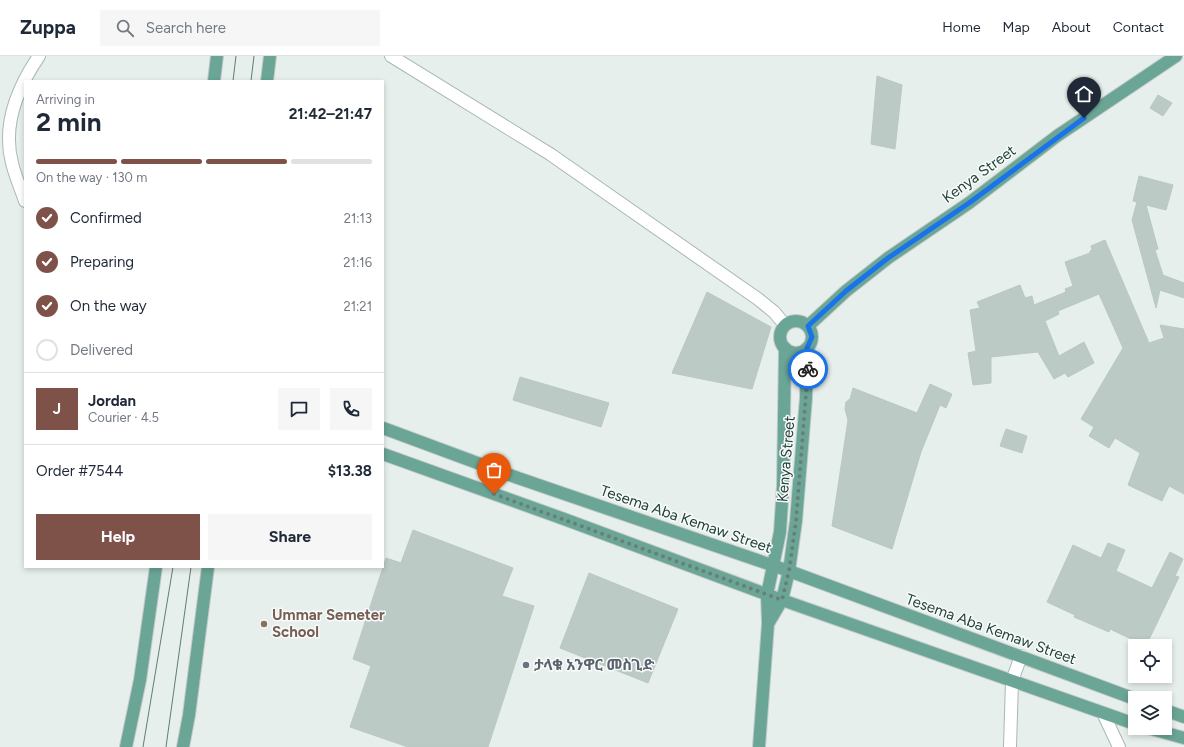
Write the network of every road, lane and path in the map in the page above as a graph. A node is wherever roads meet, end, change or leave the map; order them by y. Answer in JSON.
{"nodes":[{"id":1,"x":39,"y":56,"type":"edge"},
{"id":2,"x":217,"y":56,"type":"edge"},
{"id":3,"x":270,"y":56,"type":"edge"},
{"id":4,"x":391,"y":56,"type":"edge"},
{"id":5,"x":1176,"y":56,"type":"edge"},
{"id":6,"x":26,"y":80,"type":"edge"},
{"id":7,"x":214,"y":80,"type":"edge"},
{"id":8,"x":267,"y":80,"type":"edge"},
{"id":9,"x":24,"y":83,"type":"edge"},
{"id":10,"x":24,"y":198,"type":"edge"},
{"id":11,"x":785,"y":325,"type":"junction"},
{"id":12,"x":808,"y":326,"type":"junction"},
{"id":13,"x":785,"y":348,"type":"junction"},
{"id":14,"x":807,"y":348,"type":"junction"},
{"id":15,"x":384,"y":428,"type":"edge"},
{"id":16,"x":384,"y":454,"type":"edge"},
{"id":17,"x":774,"y":566,"type":"junction"},
{"id":18,"x":156,"y":568,"type":"edge"},
{"id":19,"x":208,"y":568,"type":"edge"},
{"id":20,"x":789,"y":571,"type":"junction"},
{"id":21,"x":767,"y":595,"type":"junction"},
{"id":22,"x":782,"y":600,"type":"junction"},
{"id":23,"x":768,"y":624,"type":"junction"},
{"id":24,"x":1022,"y":656,"type":"junction"},
{"id":25,"x":1012,"y":681,"type":"junction"},
{"id":26,"x":1128,"y":696,"type":"edge"},
{"id":27,"x":1103,"y":712,"type":"junction"},
{"id":28,"x":1172,"y":713,"type":"edge"},
{"id":29,"x":1184,"y":717,"type":"edge"},
{"id":30,"x":1128,"y":721,"type":"edge"},
{"id":31,"x":1172,"y":735,"type":"edge"},
{"id":32,"x":1184,"y":738,"type":"edge"},
{"id":33,"x":126,"y":747,"type":"edge"},
{"id":34,"x":183,"y":747,"type":"edge"},
{"id":35,"x":759,"y":747,"type":"edge"},
{"id":36,"x":1010,"y":747,"type":"edge"},
{"id":37,"x":1119,"y":747,"type":"edge"}],
"edges":[{"from":1,"to":6,"type":"street"},
{"from":2,"to":7,"type":"main road"},
{"from":3,"to":8,"type":"main road"},
{"from":4,"to":11,"type":"street"},
{"from":5,"to":12,"type":"main road","name":"Kenya Street"},
{"from":9,"to":10,"type":"street"},
{"from":11,"to":12,"type":"main road"},
{"from":11,"to":13,"type":"main road"},
{"from":12,"to":14,"type":"main road"},
{"from":13,"to":14,"type":"main road"},
{"from":13,"to":17,"type":"main road"},
{"from":14,"to":20,"type":"main road","name":"Kenya Street"},
{"from":15,"to":17,"type":"main road","name":"Tesema Aba Kemaw Street"},
{"from":16,"to":21,"type":"main road"},
{"from":17,"to":20,"type":"main road","name":"Tesema Aba Kemaw Street"},
{"from":17,"to":21,"type":"main road"},
{"from":18,"to":33,"type":"main road"},
{"from":19,"to":34,"type":"main road"},
{"from":20,"to":22,"type":"main road","name":"Kenya Street"},
{"from":20,"to":24,"type":"main road","name":"Tesema Aba Kemaw Street"},
{"from":21,"to":22,"type":"main road"},
{"from":21,"to":23,"type":"main road"},
{"from":22,"to":23,"type":"main road"},
{"from":22,"to":25,"type":"main road"},
{"from":23,"to":35,"type":"main road"},
{"from":24,"to":25,"type":"street"},
{"from":24,"to":26,"type":"main road","name":"Tesema Aba Kemaw Street"},
{"from":25,"to":27,"type":"main road"},
{"from":25,"to":36,"type":"street"},
{"from":27,"to":30,"type":"main road"},
{"from":27,"to":37,"type":"street"},
{"from":28,"to":29,"type":"main road"},
{"from":31,"to":32,"type":"main road"}]}
